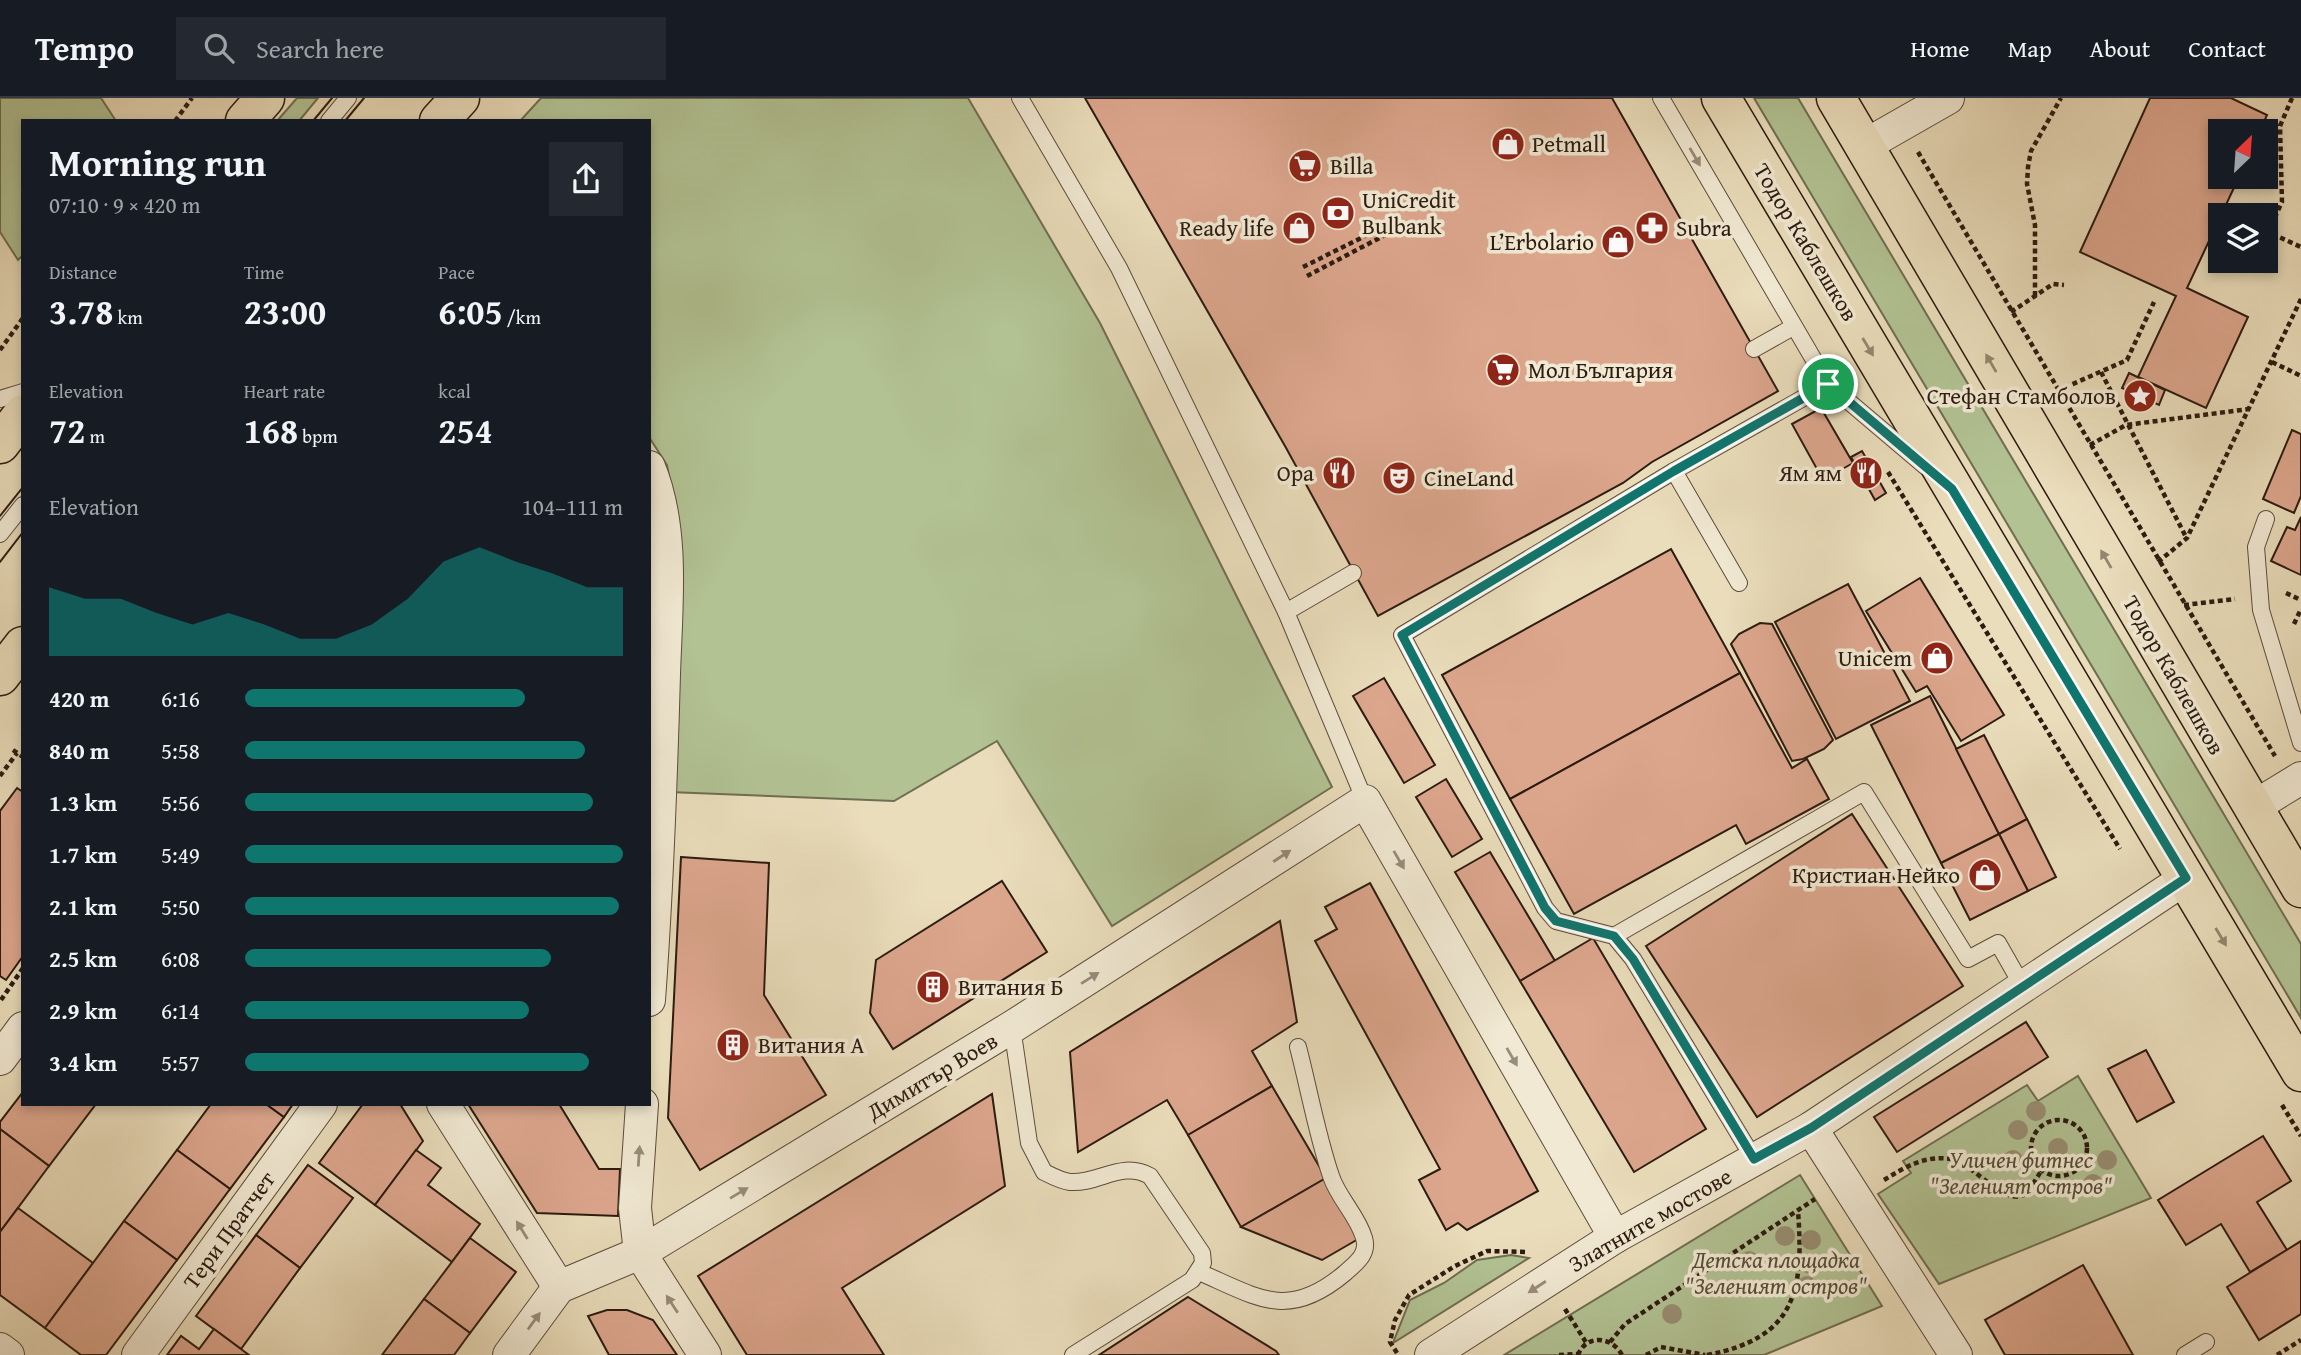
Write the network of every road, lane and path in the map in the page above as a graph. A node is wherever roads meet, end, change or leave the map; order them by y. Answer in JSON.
{"nodes":[{"id":1,"x":192,"y":98,"type":"edge"},
{"id":2,"x":348,"y":98,"type":"edge"},
{"id":3,"x":460,"y":98,"type":"edge"},
{"id":4,"x":1020,"y":98,"type":"edge"},
{"id":5,"x":1661,"y":98,"type":"edge"},
{"id":6,"x":1721,"y":98,"type":"edge"},
{"id":7,"x":1836,"y":98,"type":"edge"},
{"id":8,"x":2061,"y":98,"type":"edge"},
{"id":9,"x":2292,"y":98,"type":"edge"},
{"id":10,"x":1936,"y":101,"type":"edge"},
{"id":11,"x":176,"y":119,"type":"edge"},
{"id":12,"x":331,"y":119,"type":"edge"},
{"id":13,"x":441,"y":119,"type":"edge"},
{"id":14,"x":1864,"y":146,"type":"junction"},
{"id":15,"x":1917,"y":150,"type":"dead end"},
{"id":16,"x":1385,"y":226,"type":"dead end"},
{"id":17,"x":1389,"y":233,"type":"dead end"},
{"id":18,"x":2301,"y":247,"type":"edge"},
{"id":19,"x":1303,"y":267,"type":"dead end"},
{"id":20,"x":1307,"y":276,"type":"dead end"},
{"id":21,"x":2064,"y":285,"type":"dead end"},
{"id":22,"x":2035,"y":296,"type":"junction"},
{"id":23,"x":2301,"y":299,"type":"edge"},
{"id":24,"x":2154,"y":302,"type":"dead end"},
{"id":25,"x":2011,"y":312,"type":"junction"},
{"id":26,"x":21,"y":321,"type":"edge"},
{"id":27,"x":1793,"y":327,"type":"junction"},
{"id":28,"x":1754,"y":349,"type":"dead end"},
{"id":29,"x":0,"y":350,"type":"edge"},
{"id":30,"x":2272,"y":362,"type":"junction"},
{"id":31,"x":2101,"y":372,"type":"junction"},
{"id":32,"x":2301,"y":376,"type":"edge"},
{"id":33,"x":1828,"y":384,"type":"junction"},
{"id":34,"x":2057,"y":391,"type":"junction"},
{"id":35,"x":21,"y":393,"type":"edge"},
{"id":36,"x":0,"y":400,"type":"edge"},
{"id":37,"x":2249,"y":409,"type":"junction"},
{"id":38,"x":21,"y":417,"type":"edge"},
{"id":39,"x":2126,"y":425,"type":"junction"},
{"id":40,"x":0,"y":444,"type":"edge"},
{"id":41,"x":2090,"y":445,"type":"junction"},
{"id":42,"x":1883,"y":464,"type":"dead end"},
{"id":43,"x":1674,"y":471,"type":"junction"},
{"id":44,"x":651,"y":484,"type":"edge"},
{"id":45,"x":1952,"y":489,"type":"junction"},
{"id":46,"x":21,"y":508,"type":"edge"},
{"id":47,"x":655,"y":518,"type":"edge"},
{"id":48,"x":2266,"y":519,"type":"dead end"},
{"id":49,"x":0,"y":534,"type":"edge"},
{"id":50,"x":2187,"y":538,"type":"junction"},
{"id":51,"x":2158,"y":562,"type":"junction"},
{"id":52,"x":1353,"y":573,"type":"dead end"},
{"id":53,"x":1739,"y":583,"type":"dead end"},
{"id":54,"x":2231,"y":600,"type":"dead end"},
{"id":55,"x":2184,"y":605,"type":"junction"},
{"id":56,"x":1286,"y":612,"type":"junction"},
{"id":57,"x":21,"y":649,"type":"edge"},
{"id":58,"x":0,"y":676,"type":"edge"},
{"id":59,"x":2301,"y":743,"type":"edge"},
{"id":60,"x":21,"y":756,"type":"edge"},
{"id":61,"x":2276,"y":758,"type":"dead end"},
{"id":62,"x":0,"y":776,"type":"edge"},
{"id":63,"x":2301,"y":778,"type":"edge"},
{"id":64,"x":1365,"y":801,"type":"junction"},
{"id":65,"x":2252,"y":808,"type":"junction"},
{"id":66,"x":2125,"y":856,"type":"dead end"},
{"id":67,"x":2186,"y":878,"type":"junction"},
{"id":68,"x":2301,"y":888,"type":"edge"},
{"id":69,"x":1614,"y":936,"type":"junction"},
{"id":70,"x":651,"y":965,"type":"edge"},
{"id":71,"x":21,"y":971,"type":"edge"},
{"id":72,"x":2023,"y":987,"type":"junction"},
{"id":73,"x":0,"y":1000,"type":"edge"},
{"id":74,"x":1012,"y":1027,"type":"junction"},
{"id":75,"x":21,"y":1031,"type":"edge"},
{"id":76,"x":1298,"y":1047,"type":"dead end"},
{"id":77,"x":0,"y":1059,"type":"edge"},
{"id":78,"x":2301,"y":1072,"type":"edge"},
{"id":79,"x":320,"y":1106,"type":"edge"},
{"id":80,"x":444,"y":1106,"type":"edge"},
{"id":81,"x":642,"y":1106,"type":"edge"},
{"id":82,"x":1811,"y":1128,"type":"junction"},
{"id":83,"x":1754,"y":1159,"type":"junction"},
{"id":84,"x":2042,"y":1170,"type":"junction"},
{"id":85,"x":1856,"y":1197,"type":"junction"},
{"id":86,"x":1815,"y":1199,"type":"dead end"},
{"id":87,"x":1798,"y":1211,"type":"junction"},
{"id":88,"x":1615,"y":1237,"type":"junction"},
{"id":89,"x":640,"y":1253,"type":"junction"},
{"id":90,"x":1567,"y":1268,"type":"junction"},
{"id":91,"x":1199,"y":1272,"type":"junction"},
{"id":92,"x":559,"y":1287,"type":"junction"},
{"id":93,"x":2301,"y":1340,"type":"edge"},
{"id":94,"x":1610,"y":1342,"type":"junction"},
{"id":95,"x":2206,"y":1342,"type":"dead end"},
{"id":96,"x":0,"y":1349,"type":"edge"},
{"id":97,"x":1578,"y":1354,"type":"edge"},
{"id":98,"x":8,"y":1355,"type":"edge"},
{"id":99,"x":138,"y":1355,"type":"edge"},
{"id":100,"x":509,"y":1355,"type":"edge"},
{"id":101,"x":705,"y":1355,"type":"edge"},
{"id":102,"x":1073,"y":1355,"type":"edge"},
{"id":103,"x":1398,"y":1355,"type":"edge"},
{"id":104,"x":1431,"y":1355,"type":"edge"},
{"id":105,"x":1559,"y":1355,"type":"edge"},
{"id":106,"x":1622,"y":1355,"type":"edge"},
{"id":107,"x":1646,"y":1355,"type":"edge"},
{"id":108,"x":1706,"y":1355,"type":"edge"},
{"id":109,"x":1956,"y":1355,"type":"edge"},
{"id":110,"x":2185,"y":1355,"type":"edge"},
{"id":111,"x":2277,"y":1355,"type":"edge"}],
"edges":[{"from":1,"to":11,"type":"path"},
{"from":2,"to":12,"type":"lane"},
{"from":3,"to":13,"type":"main road"},
{"from":4,"to":56,"type":"lane"},
{"from":5,"to":27,"type":"lane","one_way":true},
{"from":6,"to":45,"type":"main road","name":"Тодор Каблешков","one_way":true},
{"from":7,"to":14,"type":"main road","name":"Тодор Каблешков"},
{"from":8,"to":22,"type":"path"},
{"from":9,"to":18,"type":"path"},
{"from":10,"to":14,"type":"street"},
{"from":65,"to":14,"type":"main road","name":"Тодор Каблешков","one_way":true},
{"from":15,"to":25,"type":"path"},
{"from":16,"to":19,"type":"path"},
{"from":17,"to":20,"type":"path"},
{"from":21,"to":22,"type":"path"},
{"from":22,"to":25,"type":"path"},
{"from":23,"to":30,"type":"path"},
{"from":24,"to":31,"type":"path"},
{"from":25,"to":34,"type":"path"},
{"from":26,"to":29,"type":"path"},
{"from":27,"to":28,"type":"lane"},
{"from":27,"to":33,"type":"lane"},
{"from":30,"to":32,"type":"path"},
{"from":30,"to":37,"type":"path"},
{"from":31,"to":34,"type":"path"},
{"from":31,"to":39,"type":"path"},
{"from":33,"to":43,"type":"lane"},
{"from":33,"to":45,"type":"lane"},
{"from":34,"to":41,"type":"path"},
{"from":35,"to":36,"type":"lane"},
{"from":37,"to":39,"type":"path"},
{"from":37,"to":50,"type":"path"},
{"from":38,"to":40,"type":"main road"},
{"from":39,"to":41,"type":"path"},
{"from":39,"to":50,"type":"path"},
{"from":41,"to":51,"type":"path"},
{"from":42,"to":66,"type":"path"},
{"from":43,"to":53,"type":"lane"},
{"from":43,"to":69,"type":"lane"},
{"from":44,"to":47,"type":"street"},
{"from":45,"to":67,"type":"main road","name":"Тодор Каблешков"},
{"from":46,"to":49,"type":"lane"},
{"from":47,"to":70,"type":"street"},
{"from":48,"to":59,"type":"lane"},
{"from":50,"to":51,"type":"path"},
{"from":51,"to":55,"type":"path"},
{"from":52,"to":56,"type":"lane"},
{"from":54,"to":55,"type":"path"},
{"from":55,"to":61,"type":"path"},
{"from":56,"to":64,"type":"lane"},
{"from":57,"to":58,"type":"main road"},
{"from":60,"to":62,"type":"path"},
{"from":63,"to":65,"type":"street"},
{"from":74,"to":64,"type":"street","name":"Димитър Воев","one_way":true},
{"from":64,"to":88,"type":"street","one_way":true},
{"from":65,"to":68,"type":"main road","name":"Тодор Каблешков"},
{"from":67,"to":72,"type":"street","name":"Златните мостове"},
{"from":67,"to":78,"type":"main road","name":"Тодор Каблешков","one_way":true},
{"from":69,"to":72,"type":"lane"},
{"from":69,"to":83,"type":"lane"},
{"from":71,"to":73,"type":"path"},
{"from":72,"to":82,"type":"street","name":"Златните мостове"},
{"from":89,"to":74,"type":"street","name":"Димитър Воев","one_way":true},
{"from":74,"to":91,"type":"lane"},
{"from":75,"to":77,"type":"street"},
{"from":76,"to":91,"type":"lane"},
{"from":79,"to":99,"type":"street","name":"Тери Пратчет"},
{"from":92,"to":80,"type":"street","one_way":true},
{"from":89,"to":81,"type":"street","one_way":true},
{"from":82,"to":83,"type":"street","name":"Златните мостове"},
{"from":82,"to":85,"type":"street"},
{"from":83,"to":88,"type":"street","name":"Златните мостове"},
{"from":84,"to":84,"type":"path"},
{"from":84,"to":85,"type":"path"},
{"from":85,"to":109,"type":"street"},
{"from":86,"to":87,"type":"path"},
{"from":87,"to":94,"type":"path"},
{"from":87,"to":108,"type":"path"},
{"from":88,"to":90,"type":"street","name":"Златните мостове"},
{"from":89,"to":92,"type":"street","name":"Димитър Воев"},
{"from":101,"to":89,"type":"street","one_way":true},
{"from":90,"to":103,"type":"path"},
{"from":90,"to":104,"type":"street","name":"Златните мостове","one_way":true},
{"from":91,"to":102,"type":"lane"},
{"from":100,"to":92,"type":"street","one_way":true},
{"from":93,"to":111,"type":"path"},
{"from":94,"to":97,"type":"path"},
{"from":94,"to":106,"type":"path"},
{"from":95,"to":110,"type":"lane"},
{"from":96,"to":98,"type":"street"},
{"from":97,"to":105,"type":"path"},
{"from":107,"to":108,"type":"path"}]}
